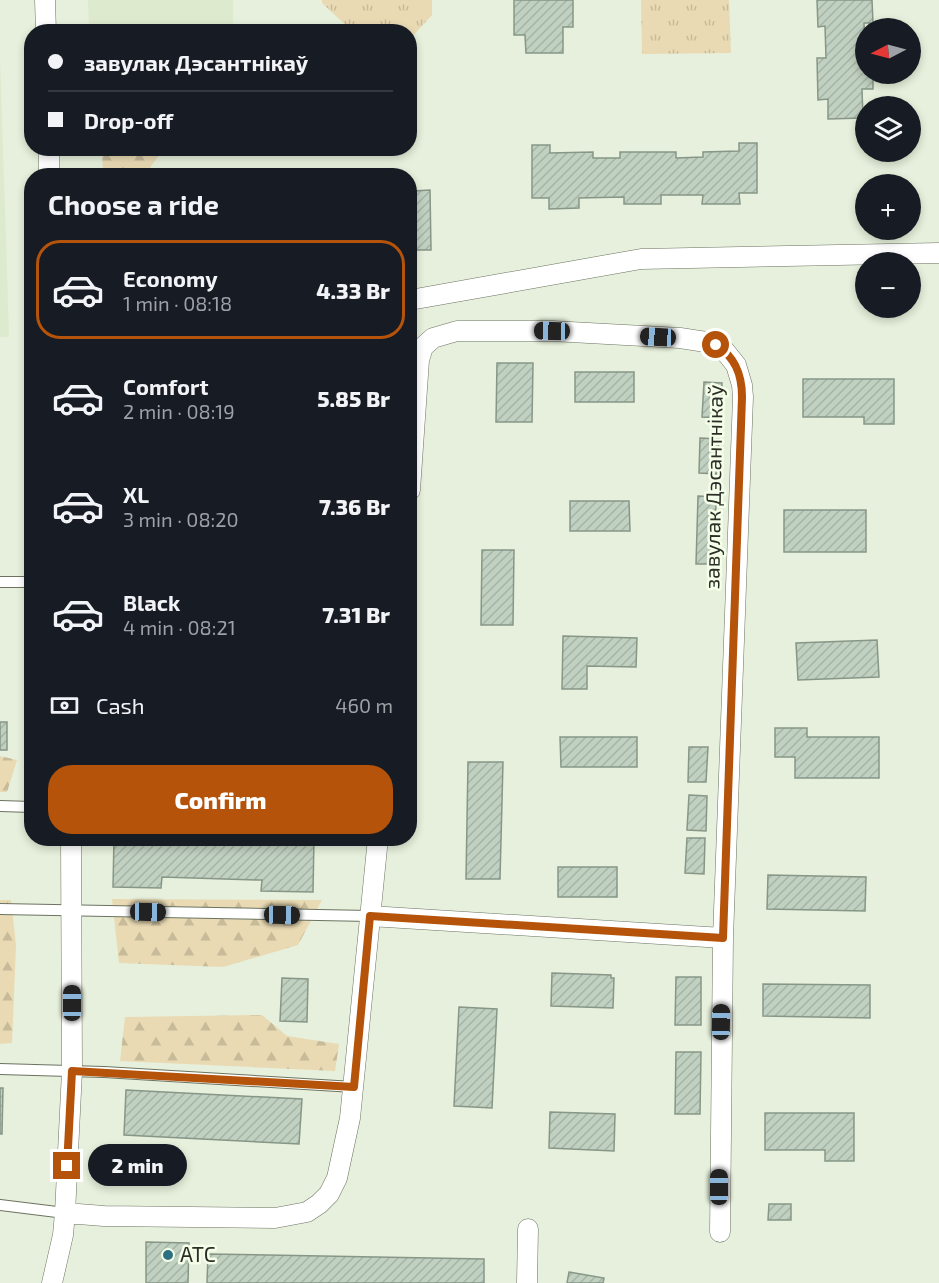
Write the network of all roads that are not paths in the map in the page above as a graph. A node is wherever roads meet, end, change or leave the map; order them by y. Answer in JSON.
{"nodes":[{"id":1,"x":45,"y":0,"type":"edge"},
{"id":2,"x":46,"y":24,"type":"edge"},
{"id":3,"x":939,"y":253,"type":"edge"},
{"id":4,"x":417,"y":299,"type":"edge"},
{"id":5,"x":417,"y":389,"type":"edge"},
{"id":6,"x":0,"y":582,"type":"edge"},
{"id":7,"x":24,"y":582,"type":"edge"},
{"id":8,"x":0,"y":806,"type":"edge"},
{"id":9,"x":24,"y":807,"type":"edge"},
{"id":10,"x":72,"y":846,"type":"edge"},
{"id":11,"x":377,"y":846,"type":"edge"},
{"id":12,"x":0,"y":909,"type":"edge"},
{"id":13,"x":72,"y":912,"type":"junction"},
{"id":14,"x":370,"y":916,"type":"junction"},
{"id":15,"x":723,"y":938,"type":"junction"},
{"id":16,"x":0,"y":1069,"type":"edge"},
{"id":17,"x":72,"y":1071,"type":"junction"},
{"id":18,"x":354,"y":1087,"type":"junction"},
{"id":19,"x":0,"y":1205,"type":"edge"},
{"id":20,"x":65,"y":1213,"type":"junction"},
{"id":21,"x":528,"y":1229,"type":"dead end"},
{"id":22,"x":720,"y":1232,"type":"dead end"},
{"id":23,"x":52,"y":1283,"type":"edge"},
{"id":24,"x":527,"y":1283,"type":"edge"}],
"edges":[{"from":1,"to":2,"type":"street"},
{"from":3,"to":4,"type":"street"},
{"from":5,"to":15,"type":"street","name":"завулак Дэсантнікаў"},
{"from":6,"to":7,"type":"lane"},
{"from":8,"to":9,"type":"lane"},
{"from":10,"to":13,"type":"street"},
{"from":11,"to":14,"type":"street"},
{"from":12,"to":13,"type":"lane"},
{"from":13,"to":14,"type":"lane"},
{"from":13,"to":17,"type":"street"},
{"from":14,"to":15,"type":"street"},
{"from":14,"to":18,"type":"street"},
{"from":15,"to":22,"type":"street","name":"завулак Дэсантнікаў"},
{"from":16,"to":17,"type":"lane"},
{"from":17,"to":18,"type":"lane"},
{"from":17,"to":20,"type":"street"},
{"from":18,"to":20,"type":"street"},
{"from":19,"to":20,"type":"lane"},
{"from":20,"to":23,"type":"street"},
{"from":21,"to":24,"type":"street"}]}
